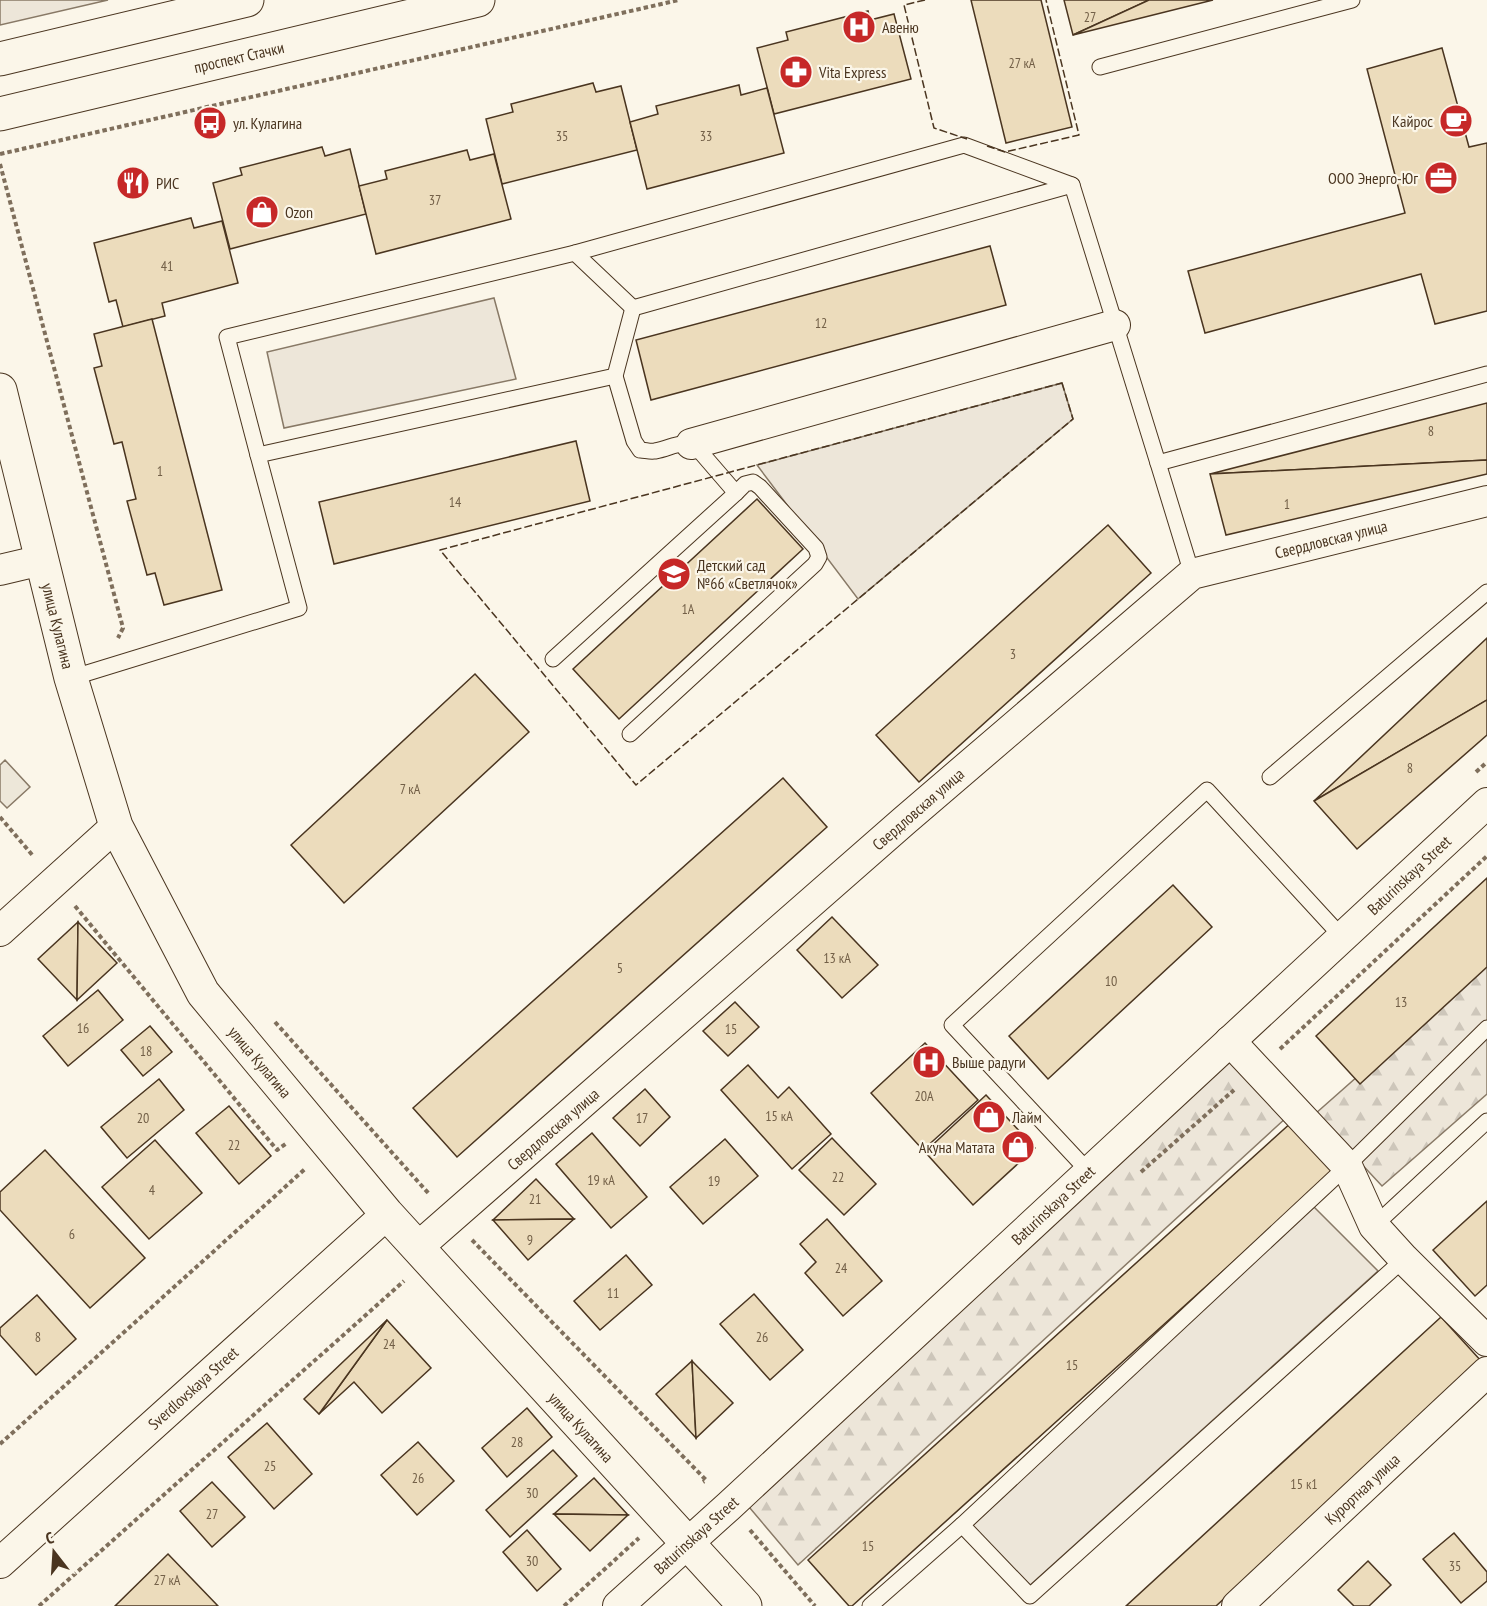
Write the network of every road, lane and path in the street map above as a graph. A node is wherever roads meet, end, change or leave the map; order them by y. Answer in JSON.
{"nodes":[{"id":1,"x":247,"y":0,"type":"edge"},
{"id":2,"x":478,"y":0,"type":"edge"},
{"id":3,"x":680,"y":0,"type":"edge"},
{"id":4,"x":1352,"y":0,"type":"edge"},
{"id":5,"x":0,"y":59,"type":"edge"},
{"id":6,"x":1100,"y":67,"type":"dead end"},
{"id":7,"x":0,"y":114,"type":"edge"},
{"id":8,"x":0,"y":154,"type":"edge"},
{"id":9,"x":0,"y":164,"type":"edge"},
{"id":10,"x":1072,"y":185,"type":"junction"},
{"id":11,"x":575,"y":253,"type":"junction"},
{"id":12,"x":633,"y":308,"type":"junction"},
{"id":13,"x":1115,"y":325,"type":"junction"},
{"id":14,"x":1487,"y":374,"type":"edge"},
{"id":15,"x":615,"y":376,"type":"junction"},
{"id":16,"x":0,"y":390,"type":"edge"},
{"id":17,"x":691,"y":444,"type":"junction"},
{"id":18,"x":258,"y":454,"type":"junction"},
{"id":19,"x":1158,"y":463,"type":"junction"},
{"id":20,"x":736,"y":493,"type":"junction"},
{"id":21,"x":1487,"y":501,"type":"edge"},
{"id":22,"x":42,"y":560,"type":"junction"},
{"id":23,"x":0,"y":570,"type":"edge"},
{"id":24,"x":1192,"y":574,"type":"junction"},
{"id":25,"x":1487,"y":592,"type":"edge"},
{"id":26,"x":553,"y":659,"type":"dead end"},
{"id":27,"x":86,"y":674,"type":"junction"},
{"id":28,"x":630,"y":734,"type":"dead end"},
{"id":29,"x":1270,"y":777,"type":"dead end"},
{"id":30,"x":1487,"y":803,"type":"edge"},
{"id":31,"x":116,"y":826,"type":"junction"},
{"id":32,"x":0,"y":931,"type":"edge"},
{"id":33,"x":1341,"y":938,"type":"junction"},
{"id":34,"x":273,"y":1020,"type":"dead end"},
{"id":35,"x":1487,"y":1028,"type":"edge"},
{"id":36,"x":1230,"y":1041,"type":"junction"},
{"id":37,"x":1487,"y":1121,"type":"edge"},
{"id":38,"x":312,"y":1162,"type":"dead end"},
{"id":39,"x":1347,"y":1166,"type":"junction"},
{"id":40,"x":1089,"y":1172,"type":"junction"},
{"id":41,"x":387,"y":1214,"type":"junction"},
{"id":42,"x":451,"y":1219,"type":"junction"},
{"id":43,"x":1374,"y":1226,"type":"junction"},
{"id":44,"x":418,"y":1247,"type":"junction"},
{"id":45,"x":1404,"y":1259,"type":"junction"},
{"id":46,"x":405,"y":1280,"type":"dead end"},
{"id":47,"x":1487,"y":1341,"type":"edge"},
{"id":48,"x":1487,"y":1372,"type":"edge"},
{"id":49,"x":0,"y":1444,"type":"edge"},
{"id":50,"x":663,"y":1517,"type":"junction"},
{"id":51,"x":962,"y":1525,"type":"junction"},
{"id":52,"x":687,"y":1544,"type":"junction"},
{"id":53,"x":0,"y":1563,"type":"edge"},
{"id":54,"x":39,"y":1606,"type":"edge"},
{"id":55,"x":618,"y":1606,"type":"edge"},
{"id":56,"x":745,"y":1606,"type":"edge"},
{"id":57,"x":870,"y":1606,"type":"edge"},
{"id":58,"x":1237,"y":1606,"type":"edge"}],
"edges":[{"from":1,"to":5,"type":"street"},
{"from":2,"to":7,"type":"street","name":"проспект Стачки"},
{"from":3,"to":8,"type":"path"},
{"from":4,"to":6,"type":"lane"},
{"from":9,"to":27,"type":"path"},
{"from":10,"to":11,"type":"lane"},
{"from":10,"to":12,"type":"lane"},
{"from":10,"to":13,"type":"lane"},
{"from":11,"to":12,"type":"lane"},
{"from":11,"to":18,"type":"lane"},
{"from":12,"to":15,"type":"lane"},
{"from":13,"to":17,"type":"street"},
{"from":13,"to":19,"type":"lane"},
{"from":14,"to":19,"type":"lane"},
{"from":15,"to":17,"type":"lane"},
{"from":15,"to":18,"type":"lane"},
{"from":16,"to":22,"type":"street","name":"улица Кулагина"},
{"from":17,"to":20,"type":"lane"},
{"from":18,"to":27,"type":"lane"},
{"from":19,"to":24,"type":"lane"},
{"from":20,"to":26,"type":"lane"},
{"from":20,"to":28,"type":"lane"},
{"from":21,"to":24,"type":"street","name":"Свердловская улица"},
{"from":22,"to":23,"type":"street"},
{"from":22,"to":27,"type":"street","name":"улица Кулагина"},
{"from":24,"to":42,"type":"street","name":"Свердловская улица"},
{"from":25,"to":29,"type":"lane"},
{"from":27,"to":31,"type":"street","name":"улица Кулагина"},
{"from":30,"to":33,"type":"street","name":"Baturinskaya Street"},
{"from":31,"to":32,"type":"street"},
{"from":31,"to":41,"type":"street","name":"улица Кулагина"},
{"from":33,"to":36,"type":"street","name":"Baturinskaya Street"},
{"from":33,"to":40,"type":"lane"},
{"from":34,"to":42,"type":"path"},
{"from":35,"to":39,"type":"lane"},
{"from":36,"to":39,"type":"street"},
{"from":36,"to":40,"type":"street","name":"Baturinskaya Street"},
{"from":37,"to":43,"type":"lane"},
{"from":38,"to":49,"type":"path"},
{"from":39,"to":43,"type":"street"},
{"from":39,"to":51,"type":"lane"},
{"from":40,"to":52,"type":"street","name":"Baturinskaya Street"},
{"from":41,"to":44,"type":"street","name":"улица Кулагина"},
{"from":41,"to":53,"type":"street","name":"Sverdlovskaya Street"},
{"from":42,"to":44,"type":"street","name":"Свердловская улица"},
{"from":42,"to":50,"type":"path"},
{"from":43,"to":45,"type":"street"},
{"from":44,"to":50,"type":"street","name":"улица Кулагина"},
{"from":45,"to":47,"type":"street"},
{"from":45,"to":51,"type":"lane"},
{"from":46,"to":54,"type":"path"},
{"from":48,"to":58,"type":"street","name":"Курортная улица"},
{"from":50,"to":52,"type":"street","name":"улица Кулагина"},
{"from":51,"to":57,"type":"lane"},
{"from":52,"to":55,"type":"street","name":"Baturinskaya Street"},
{"from":52,"to":56,"type":"street","name":"улица Кулагина"}]}
